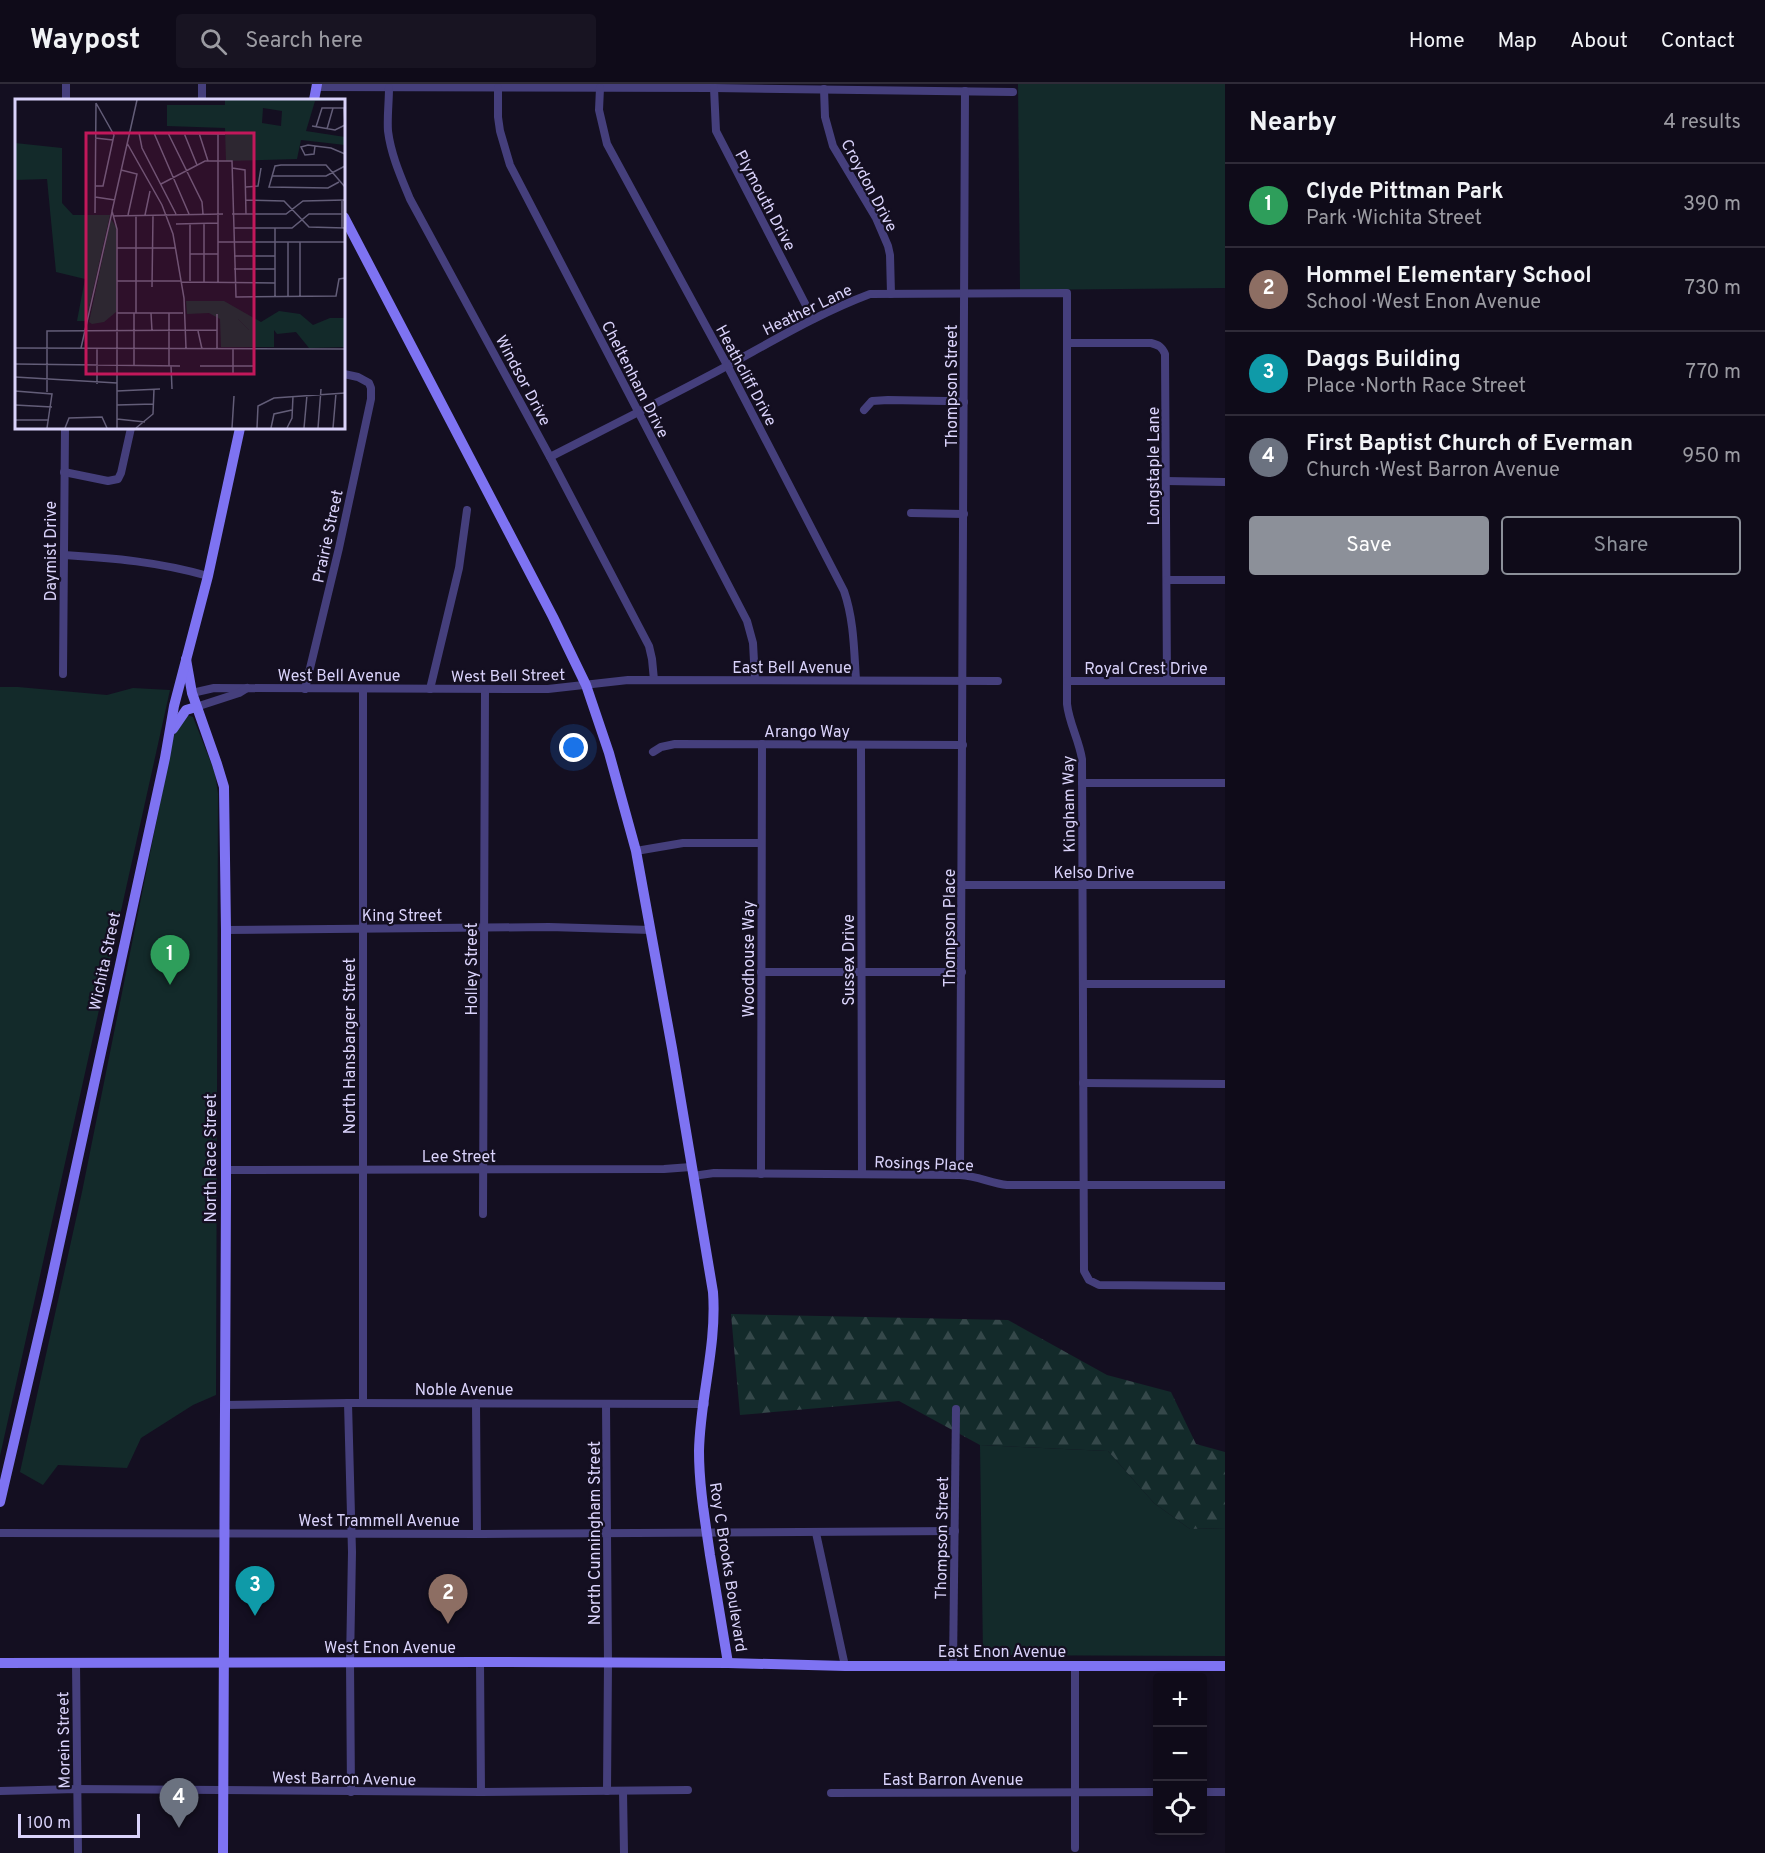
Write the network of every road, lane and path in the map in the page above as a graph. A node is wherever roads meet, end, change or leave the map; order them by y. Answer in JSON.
{"nodes":[{"id":1,"x":317,"y":86,"type":"edge"},
{"id":2,"x":389,"y":88,"type":"junction"},
{"id":3,"x":498,"y":88,"type":"junction"},
{"id":4,"x":600,"y":88,"type":"junction"},
{"id":5,"x":714,"y":88,"type":"junction"},
{"id":6,"x":824,"y":89,"type":"junction"},
{"id":7,"x":965,"y":91,"type":"junction"},
{"id":8,"x":1013,"y":92,"type":"dead end"},
{"id":9,"x":345,"y":219,"type":"edge"},
{"id":10,"x":1067,"y":293,"type":"joint"},
{"id":11,"x":891,"y":294,"type":"junction"},
{"id":12,"x":965,"y":294,"type":"junction"},
{"id":13,"x":813,"y":319,"type":"junction"},
{"id":14,"x":1067,"y":343,"type":"junction"},
{"id":15,"x":727,"y":365,"type":"junction"},
{"id":16,"x":345,"y":374,"type":"edge"},
{"id":17,"x":964,"y":402,"type":"junction"},
{"id":18,"x":864,"y":410,"type":"dead end"},
{"id":19,"x":638,"y":411,"type":"junction"},
{"id":20,"x":64,"y":429,"type":"edge"},
{"id":21,"x":131,"y":429,"type":"edge"},
{"id":22,"x":240,"y":429,"type":"edge"},
{"id":23,"x":550,"y":458,"type":"junction"},
{"id":24,"x":64,"y":472,"type":"junction"},
{"id":25,"x":1166,"y":481,"type":"junction"},
{"id":26,"x":1225,"y":482,"type":"edge"},
{"id":27,"x":467,"y":510,"type":"dead end"},
{"id":28,"x":911,"y":513,"type":"dead end"},
{"id":29,"x":964,"y":514,"type":"junction"},
{"id":30,"x":64,"y":555,"type":"junction"},
{"id":31,"x":208,"y":576,"type":"junction"},
{"id":32,"x":1167,"y":580,"type":"junction"},
{"id":33,"x":1225,"y":580,"type":"edge"},
{"id":34,"x":186,"y":659,"type":"junction"},
{"id":35,"x":63,"y":674,"type":"dead end"},
{"id":36,"x":654,"y":680,"type":"junction"},
{"id":37,"x":755,"y":680,"type":"junction"},
{"id":38,"x":856,"y":680,"type":"junction"},
{"id":39,"x":964,"y":681,"type":"junction"},
{"id":40,"x":998,"y":681,"type":"dead end"},
{"id":41,"x":1067,"y":681,"type":"junction"},
{"id":42,"x":1167,"y":681,"type":"junction"},
{"id":43,"x":1225,"y":681,"type":"edge"},
{"id":44,"x":586,"y":685,"type":"junction"},
{"id":45,"x":248,"y":688,"type":"junction"},
{"id":46,"x":305,"y":689,"type":"junction"},
{"id":47,"x":363,"y":689,"type":"junction"},
{"id":48,"x":430,"y":689,"type":"junction"},
{"id":49,"x":484,"y":690,"type":"junction"},
{"id":50,"x":192,"y":693,"type":"junction"},
{"id":51,"x":174,"y":706,"type":"junction"},
{"id":52,"x":196,"y":707,"type":"junction"},
{"id":53,"x":168,"y":737,"type":"junction"},
{"id":54,"x":762,"y":744,"type":"junction"},
{"id":55,"x":861,"y":745,"type":"junction"},
{"id":56,"x":963,"y":745,"type":"junction"},
{"id":57,"x":653,"y":752,"type":"dead end"},
{"id":58,"x":1082,"y":783,"type":"junction"},
{"id":59,"x":1225,"y":783,"type":"edge"},
{"id":60,"x":762,"y":843,"type":"junction"},
{"id":61,"x":636,"y":851,"type":"junction"},
{"id":62,"x":963,"y":885,"type":"junction"},
{"id":63,"x":1082,"y":885,"type":"junction"},
{"id":64,"x":1225,"y":885,"type":"edge"},
{"id":65,"x":484,"y":928,"type":"junction"},
{"id":66,"x":362,"y":929,"type":"junction"},
{"id":67,"x":226,"y":930,"type":"junction"},
{"id":68,"x":651,"y":930,"type":"junction"},
{"id":69,"x":761,"y":972,"type":"junction"},
{"id":70,"x":862,"y":972,"type":"junction"},
{"id":71,"x":962,"y":972,"type":"junction"},
{"id":72,"x":1083,"y":984,"type":"junction"},
{"id":73,"x":1225,"y":984,"type":"edge"},
{"id":74,"x":1083,"y":1083,"type":"junction"},
{"id":75,"x":1225,"y":1084,"type":"edge"},
{"id":76,"x":362,"y":1169,"type":"junction"},
{"id":77,"x":484,"y":1169,"type":"junction"},
{"id":78,"x":226,"y":1170,"type":"junction"},
{"id":79,"x":692,"y":1171,"type":"junction"},
{"id":80,"x":761,"y":1174,"type":"junction"},
{"id":81,"x":862,"y":1174,"type":"junction"},
{"id":82,"x":960,"y":1175,"type":"junction"},
{"id":83,"x":1084,"y":1185,"type":"junction"},
{"id":84,"x":1225,"y":1185,"type":"edge"},
{"id":85,"x":483,"y":1214,"type":"dead end"},
{"id":86,"x":1225,"y":1286,"type":"edge"},
{"id":87,"x":348,"y":1403,"type":"junction"},
{"id":88,"x":363,"y":1403,"type":"junction"},
{"id":89,"x":476,"y":1403,"type":"junction"},
{"id":90,"x":606,"y":1404,"type":"junction"},
{"id":91,"x":705,"y":1404,"type":"junction"},
{"id":92,"x":224,"y":1405,"type":"junction"},
{"id":93,"x":956,"y":1409,"type":"dead end"},
{"id":94,"x":0,"y":1502,"type":"edge"},
{"id":95,"x":955,"y":1531,"type":"junction"},
{"id":96,"x":707,"y":1532,"type":"junction"},
{"id":97,"x":0,"y":1533,"type":"edge"},
{"id":98,"x":224,"y":1533,"type":"junction"},
{"id":99,"x":607,"y":1533,"type":"junction"},
{"id":100,"x":816,"y":1533,"type":"junction"},
{"id":101,"x":352,"y":1534,"type":"junction"},
{"id":102,"x":477,"y":1534,"type":"junction"},
{"id":103,"x":350,"y":1662,"type":"junction"},
{"id":104,"x":480,"y":1662,"type":"junction"},
{"id":105,"x":609,"y":1662,"type":"junction"},
{"id":106,"x":0,"y":1663,"type":"edge"},
{"id":107,"x":76,"y":1663,"type":"junction"},
{"id":108,"x":223,"y":1663,"type":"junction"},
{"id":109,"x":728,"y":1663,"type":"junction"},
{"id":110,"x":779,"y":1665,"type":"joint"},
{"id":111,"x":844,"y":1666,"type":"junction"},
{"id":112,"x":1075,"y":1666,"type":"junction"},
{"id":113,"x":1225,"y":1666,"type":"edge"},
{"id":114,"x":953,"y":1667,"type":"junction"},
{"id":115,"x":77,"y":1789,"type":"junction"},
{"id":116,"x":223,"y":1790,"type":"junction"},
{"id":117,"x":688,"y":1790,"type":"dead end"},
{"id":118,"x":0,"y":1791,"type":"edge"},
{"id":119,"x":607,"y":1791,"type":"junction"},
{"id":120,"x":623,"y":1791,"type":"junction"},
{"id":121,"x":1074,"y":1791,"type":"junction"},
{"id":122,"x":351,"y":1792,"type":"junction"},
{"id":123,"x":481,"y":1792,"type":"junction"},
{"id":124,"x":1153,"y":1792,"type":"edge"},
{"id":125,"x":1207,"y":1792,"type":"edge"},
{"id":126,"x":1225,"y":1792,"type":"edge"},
{"id":127,"x":831,"y":1793,"type":"dead end"},
{"id":128,"x":1075,"y":1848,"type":"dead end"},
{"id":129,"x":78,"y":1853,"type":"edge"},
{"id":130,"x":223,"y":1853,"type":"edge"},
{"id":131,"x":624,"y":1853,"type":"edge"}],
"edges":[{"from":1,"to":2,"type":"street"},
{"from":2,"to":3,"type":"street"},
{"from":2,"to":23,"type":"street","name":"Windsor Drive"},
{"from":3,"to":4,"type":"street"},
{"from":3,"to":19,"type":"street","name":"Cheltenham Drive"},
{"from":4,"to":5,"type":"street"},
{"from":4,"to":15,"type":"street","name":"Heathcliff Drive"},
{"from":5,"to":6,"type":"street"},
{"from":5,"to":13,"type":"street","name":"Plymouth Drive"},
{"from":6,"to":7,"type":"street"},
{"from":6,"to":11,"type":"street","name":"Croydon Drive"},
{"from":7,"to":8,"type":"street"},
{"from":7,"to":12,"type":"street","name":"Thompson Street"},
{"from":9,"to":44,"type":"street","name":"Roy C Brooks Boulevard"},
{"from":10,"to":12,"type":"street","name":"Heather Lane"},
{"from":10,"to":14,"type":"street","name":"Kingham Way"},
{"from":11,"to":12,"type":"street","name":"Heather Lane"},
{"from":11,"to":13,"type":"street","name":"Heather Lane"},
{"from":12,"to":17,"type":"street","name":"Thompson Street"},
{"from":13,"to":15,"type":"street","name":"Heather Lane"},
{"from":14,"to":25,"type":"street","name":"Longstaple Lane"},
{"from":14,"to":41,"type":"street","name":"Kingham Way"},
{"from":15,"to":19,"type":"street","name":"Heather Lane"},
{"from":15,"to":38,"type":"street","name":"Heathcliff Drive"},
{"from":16,"to":46,"type":"street","name":"Prairie Street"},
{"from":17,"to":18,"type":"street"},
{"from":17,"to":29,"type":"street","name":"Thompson Street"},
{"from":19,"to":23,"type":"street","name":"Heather Lane"},
{"from":19,"to":37,"type":"street","name":"Cheltenham Drive"},
{"from":20,"to":24,"type":"street","name":"Daymist Drive"},
{"from":21,"to":24,"type":"street"},
{"from":22,"to":31,"type":"street","name":"Wichita Street"},
{"from":23,"to":36,"type":"street","name":"Windsor Drive"},
{"from":24,"to":30,"type":"street","name":"Daymist Drive"},
{"from":25,"to":26,"type":"street"},
{"from":25,"to":32,"type":"street","name":"Longstaple Lane"},
{"from":27,"to":48,"type":"street"},
{"from":28,"to":29,"type":"street"},
{"from":29,"to":39,"type":"street","name":"Thompson Street"},
{"from":30,"to":31,"type":"street"},
{"from":30,"to":35,"type":"street","name":"Daymist Drive"},
{"from":31,"to":34,"type":"street","name":"Wichita Street"},
{"from":32,"to":33,"type":"street"},
{"from":32,"to":42,"type":"street","name":"Longstaple Lane"},
{"from":34,"to":50,"type":"street","name":"North Race Street"},
{"from":34,"to":51,"type":"street","name":"Wichita Street"},
{"from":36,"to":37,"type":"street","name":"East Bell Avenue"},
{"from":36,"to":44,"type":"street","name":"East Bell Avenue"},
{"from":37,"to":38,"type":"street","name":"East Bell Avenue"},
{"from":38,"to":39,"type":"street","name":"East Bell Avenue"},
{"from":39,"to":40,"type":"street","name":"East Bell Avenue"},
{"from":39,"to":56,"type":"street","name":"Thompson Place"},
{"from":41,"to":42,"type":"street","name":"Royal Crest Drive"},
{"from":41,"to":58,"type":"street","name":"Kingham Way"},
{"from":42,"to":43,"type":"street","name":"Royal Crest Drive"},
{"from":44,"to":49,"type":"street","name":"West Bell Street"},
{"from":44,"to":61,"type":"street","name":"Roy C Brooks Boulevard"},
{"from":45,"to":46,"type":"street","name":"West Bell Avenue"},
{"from":45,"to":50,"type":"street","name":"West Bell Avenue"},
{"from":45,"to":52,"type":"street","name":"West Bell Avenue"},
{"from":46,"to":47,"type":"street","name":"West Bell Avenue"},
{"from":47,"to":48,"type":"street","name":"West Bell Avenue"},
{"from":47,"to":66,"type":"street","name":"North Hansbarger Street"},
{"from":48,"to":49,"type":"street","name":"West Bell Street"},
{"from":49,"to":65,"type":"street","name":"Holley Street"},
{"from":50,"to":51,"type":"street"},
{"from":50,"to":52,"type":"street","name":"North Race Street"},
{"from":51,"to":53,"type":"street","name":"Wichita Street"},
{"from":52,"to":53,"type":"street"},
{"from":52,"to":67,"type":"street","name":"North Race Street"},
{"from":53,"to":94,"type":"street","name":"Wichita Street"},
{"from":54,"to":55,"type":"street","name":"Arango Way"},
{"from":54,"to":57,"type":"street","name":"Arango Way"},
{"from":54,"to":60,"type":"street","name":"Woodhouse Way"},
{"from":55,"to":56,"type":"street","name":"Arango Way"},
{"from":55,"to":70,"type":"street","name":"Sussex Drive"},
{"from":56,"to":62,"type":"street","name":"Thompson Place"},
{"from":58,"to":59,"type":"street"},
{"from":58,"to":63,"type":"street","name":"Kingham Way"},
{"from":60,"to":61,"type":"street"},
{"from":60,"to":69,"type":"street","name":"Woodhouse Way"},
{"from":61,"to":68,"type":"street","name":"Roy C Brooks Boulevard"},
{"from":62,"to":63,"type":"street","name":"Kelso Drive"},
{"from":62,"to":71,"type":"street","name":"Thompson Place"},
{"from":63,"to":64,"type":"street","name":"Kelso Drive"},
{"from":63,"to":72,"type":"street","name":"Kingham Way"},
{"from":65,"to":66,"type":"street","name":"King Street"},
{"from":65,"to":68,"type":"street","name":"King Street"},
{"from":65,"to":77,"type":"street","name":"Holley Street"},
{"from":66,"to":67,"type":"street","name":"King Street"},
{"from":66,"to":76,"type":"street","name":"North Hansbarger Street"},
{"from":67,"to":78,"type":"street","name":"North Race Street"},
{"from":68,"to":79,"type":"street","name":"Roy C Brooks Boulevard"},
{"from":69,"to":70,"type":"street"},
{"from":69,"to":80,"type":"street","name":"Woodhouse Way"},
{"from":70,"to":71,"type":"street"},
{"from":70,"to":81,"type":"street","name":"Sussex Drive"},
{"from":71,"to":82,"type":"street","name":"Thompson Place"},
{"from":72,"to":73,"type":"street"},
{"from":72,"to":74,"type":"street","name":"Kingham Way"},
{"from":74,"to":75,"type":"street"},
{"from":74,"to":83,"type":"street","name":"Kingham Way"},
{"from":76,"to":77,"type":"street","name":"Lee Street"},
{"from":76,"to":78,"type":"street","name":"Lee Street"},
{"from":76,"to":88,"type":"street","name":"North Hansbarger Street"},
{"from":77,"to":79,"type":"street","name":"Lee Street"},
{"from":77,"to":85,"type":"street","name":"Holley Street"},
{"from":78,"to":92,"type":"street","name":"North Race Street"},
{"from":79,"to":80,"type":"street","name":"Rosings Place"},
{"from":79,"to":91,"type":"street","name":"Roy C Brooks Boulevard"},
{"from":80,"to":81,"type":"street","name":"Rosings Place"},
{"from":81,"to":82,"type":"street","name":"Rosings Place"},
{"from":82,"to":83,"type":"street","name":"Rosings Place"},
{"from":83,"to":84,"type":"street","name":"Rosings Place"},
{"from":83,"to":86,"type":"street","name":"Kingham Way"},
{"from":87,"to":88,"type":"street","name":"Noble Avenue"},
{"from":87,"to":92,"type":"street","name":"Noble Avenue"},
{"from":87,"to":101,"type":"street"},
{"from":88,"to":89,"type":"street","name":"Noble Avenue"},
{"from":89,"to":90,"type":"street","name":"Noble Avenue"},
{"from":89,"to":102,"type":"street"},
{"from":90,"to":91,"type":"street","name":"Noble Avenue"},
{"from":90,"to":99,"type":"street","name":"North Cunningham Street"},
{"from":91,"to":96,"type":"street","name":"Roy C Brooks Boulevard"},
{"from":92,"to":98,"type":"street","name":"North Race Street"},
{"from":93,"to":95,"type":"street","name":"Thompson Street"},
{"from":95,"to":100,"type":"street","name":"West Trammell Avenue"},
{"from":95,"to":114,"type":"street","name":"Thompson Street"},
{"from":96,"to":99,"type":"street","name":"West Trammell Avenue"},
{"from":96,"to":100,"type":"street","name":"West Trammell Avenue"},
{"from":96,"to":109,"type":"street","name":"Roy C Brooks Boulevard"},
{"from":97,"to":98,"type":"street","name":"West Trammell Avenue"},
{"from":98,"to":101,"type":"street","name":"West Trammell Avenue"},
{"from":98,"to":108,"type":"street","name":"North Race Street"},
{"from":99,"to":102,"type":"street","name":"West Trammell Avenue"},
{"from":99,"to":105,"type":"street","name":"North Cunningham Street"},
{"from":100,"to":111,"type":"street"},
{"from":101,"to":102,"type":"street","name":"West Trammell Avenue"},
{"from":101,"to":103,"type":"street"},
{"from":103,"to":104,"type":"street","name":"West Enon Avenue"},
{"from":103,"to":108,"type":"street","name":"West Enon Avenue"},
{"from":103,"to":122,"type":"street"},
{"from":104,"to":105,"type":"street","name":"West Enon Avenue"},
{"from":104,"to":123,"type":"street"},
{"from":105,"to":109,"type":"street","name":"West Enon Avenue"},
{"from":105,"to":119,"type":"street","name":"North Cunningham Street"},
{"from":106,"to":107,"type":"street","name":"West Enon Avenue"},
{"from":107,"to":108,"type":"street","name":"West Enon Avenue"},
{"from":107,"to":115,"type":"street","name":"Morein Street"},
{"from":108,"to":116,"type":"street","name":"North Race Street"},
{"from":109,"to":110,"type":"street","name":"West Enon Avenue"},
{"from":110,"to":111,"type":"street","name":"East Enon Avenue"},
{"from":111,"to":114,"type":"street","name":"East Enon Avenue"},
{"from":112,"to":113,"type":"street","name":"East Enon Avenue"},
{"from":112,"to":114,"type":"street","name":"East Enon Avenue"},
{"from":112,"to":121,"type":"street"},
{"from":115,"to":116,"type":"street","name":"West Barron Avenue"},
{"from":115,"to":118,"type":"street","name":"West Barron Avenue"},
{"from":115,"to":129,"type":"street","name":"Morein Street"},
{"from":116,"to":122,"type":"street","name":"West Barron Avenue"},
{"from":116,"to":130,"type":"street","name":"North Race Street"},
{"from":117,"to":120,"type":"street","name":"West Barron Avenue"},
{"from":119,"to":120,"type":"street","name":"West Barron Avenue"},
{"from":119,"to":123,"type":"street","name":"West Barron Avenue"},
{"from":120,"to":131,"type":"street"},
{"from":121,"to":124,"type":"street","name":"East Barron Avenue"},
{"from":121,"to":127,"type":"street","name":"East Barron Avenue"},
{"from":121,"to":128,"type":"street"},
{"from":122,"to":123,"type":"street","name":"West Barron Avenue"},
{"from":125,"to":126,"type":"street"}]}
